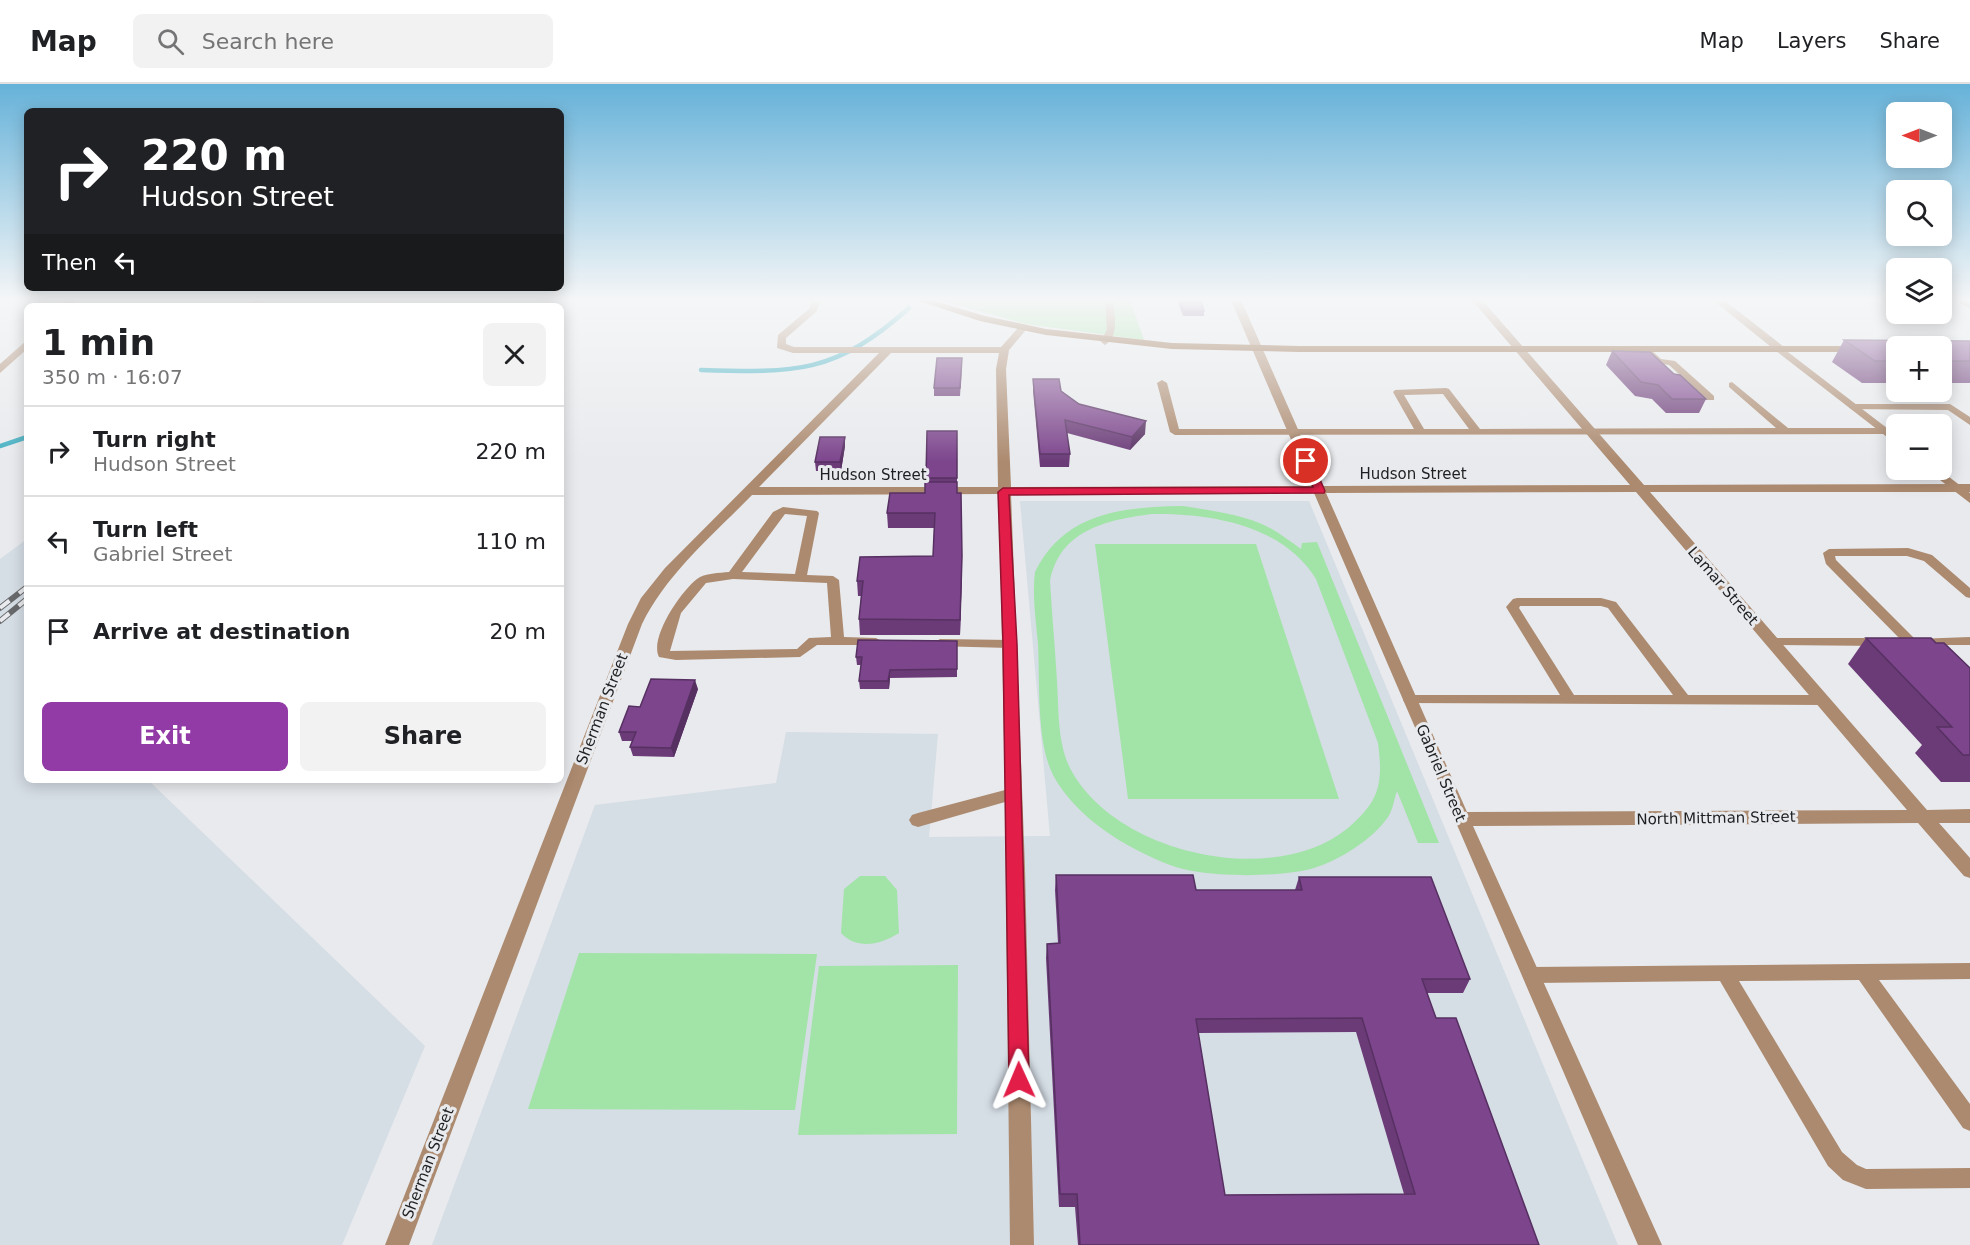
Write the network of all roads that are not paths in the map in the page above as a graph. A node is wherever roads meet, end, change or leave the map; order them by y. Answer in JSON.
{"nodes":[{"id":1,"x":16,"y":354,"type":"edge"},
{"id":2,"x":884,"y":354,"type":"edge"},
{"id":3,"x":1003,"y":354,"type":"edge"},
{"id":4,"x":1261,"y":354,"type":"edge"},
{"id":5,"x":1523,"y":354,"type":"edge"},
{"id":6,"x":1650,"y":354,"type":"edge"},
{"id":7,"x":1787,"y":354,"type":"edge"},
{"id":8,"x":0,"y":370,"type":"edge"},
{"id":9,"x":1162,"y":382,"type":"dead end"},
{"id":10,"x":1732,"y":386,"type":"dead end"},
{"id":11,"x":1712,"y":398,"type":"dead end"},
{"id":12,"x":1854,"y":407,"type":"junction"},
{"id":13,"x":1950,"y":407,"type":"junction"},
{"id":14,"x":1970,"y":407,"type":"edge"},
{"id":15,"x":1970,"y":422,"type":"edge"},
{"id":16,"x":1589,"y":430,"type":"junction"},
{"id":17,"x":1784,"y":430,"type":"junction"},
{"id":18,"x":1293,"y":431,"type":"junction"},
{"id":19,"x":1420,"y":431,"type":"junction"},
{"id":20,"x":1884,"y":431,"type":"joint"},
{"id":21,"x":1477,"y":432,"type":"junction"},
{"id":22,"x":1946,"y":480,"type":"edge"},
{"id":23,"x":1956,"y":488,"type":"junction"},
{"id":24,"x":1970,"y":488,"type":"edge"},
{"id":25,"x":1641,"y":490,"type":"junction"},
{"id":26,"x":749,"y":491,"type":"junction"},
{"id":27,"x":806,"y":491,"type":"junction"},
{"id":28,"x":1320,"y":491,"type":"junction"},
{"id":29,"x":1003,"y":492,"type":"junction"},
{"id":30,"x":1970,"y":499,"type":"edge"},
{"id":31,"x":802,"y":511,"type":"junction"},
{"id":32,"x":733,"y":575,"type":"junction"},
{"id":33,"x":800,"y":578,"type":"junction"},
{"id":34,"x":1970,"y":594,"type":"edge"},
{"id":35,"x":838,"y":641,"type":"junction"},
{"id":36,"x":1970,"y":641,"type":"edge"},
{"id":37,"x":895,"y":642,"type":"edge"},
{"id":38,"x":1772,"y":642,"type":"junction"},
{"id":39,"x":1911,"y":642,"type":"junction"},
{"id":40,"x":930,"y":643,"type":"edge"},
{"id":41,"x":1010,"y":644,"type":"junction"},
{"id":42,"x":1410,"y":700,"type":"junction"},
{"id":43,"x":1570,"y":700,"type":"junction"},
{"id":44,"x":1684,"y":700,"type":"junction"},
{"id":45,"x":1822,"y":700,"type":"junction"},
{"id":46,"x":1013,"y":794,"type":"junction"},
{"id":47,"x":1922,"y":816,"type":"junction"},
{"id":48,"x":1970,"y":816,"type":"edge"},
{"id":49,"x":1461,"y":819,"type":"junction"},
{"id":50,"x":918,"y":820,"type":"dead end"},
{"id":51,"x":1970,"y":871,"type":"edge"},
{"id":52,"x":1970,"y":971,"type":"edge"},
{"id":53,"x":1864,"y":973,"type":"junction"},
{"id":54,"x":1725,"y":974,"type":"junction"},
{"id":55,"x":1531,"y":975,"type":"junction"},
{"id":56,"x":1970,"y":1120,"type":"edge"},
{"id":57,"x":1970,"y":1178,"type":"edge"},
{"id":58,"x":397,"y":1245,"type":"edge"},
{"id":59,"x":1022,"y":1245,"type":"edge"},
{"id":60,"x":1650,"y":1245,"type":"edge"}],
"edges":[{"from":1,"to":8,"type":"street"},
{"from":2,"to":26,"type":"street","name":"Sherman Street"},
{"from":3,"to":29,"type":"street"},
{"from":4,"to":18,"type":"street","name":"Gabriel Street"},
{"from":5,"to":16,"type":"street","name":"Lamar Street"},
{"from":6,"to":11,"type":"lane"},
{"from":7,"to":12,"type":"street"},
{"from":9,"to":18,"type":"lane"},
{"from":10,"to":17,"type":"lane"},
{"from":12,"to":13,"type":"lane"},
{"from":12,"to":20,"type":"street"},
{"from":13,"to":14,"type":"lane"},
{"from":13,"to":15,"type":"lane"},
{"from":16,"to":17,"type":"lane"},
{"from":16,"to":21,"type":"lane"},
{"from":16,"to":25,"type":"street","name":"Lamar Street"},
{"from":17,"to":20,"type":"lane"},
{"from":18,"to":19,"type":"lane"},
{"from":18,"to":28,"type":"street","name":"Gabriel Street"},
{"from":19,"to":21,"type":"lane"},
{"from":19,"to":21,"type":"lane"},
{"from":22,"to":23,"type":"street"},
{"from":23,"to":24,"type":"street","name":"Hudson Street"},
{"from":23,"to":25,"type":"street","name":"Hudson Street"},
{"from":23,"to":30,"type":"street"},
{"from":25,"to":28,"type":"street","name":"Hudson Street"},
{"from":25,"to":38,"type":"street","name":"Lamar Street"},
{"from":26,"to":27,"type":"street","name":"Hudson Street"},
{"from":26,"to":58,"type":"street","name":"Sherman Street"},
{"from":27,"to":29,"type":"street","name":"Hudson Street"},
{"from":27,"to":31,"type":"lane"},
{"from":28,"to":29,"type":"street","name":"Hudson Street"},
{"from":28,"to":42,"type":"street","name":"Gabriel Street"},
{"from":29,"to":41,"type":"street"},
{"from":31,"to":32,"type":"lane"},
{"from":31,"to":33,"type":"lane"},
{"from":32,"to":33,"type":"lane"},
{"from":32,"to":35,"type":"lane"},
{"from":33,"to":35,"type":"lane"},
{"from":34,"to":39,"type":"lane"},
{"from":35,"to":37,"type":"lane"},
{"from":36,"to":39,"type":"lane"},
{"from":38,"to":39,"type":"lane"},
{"from":38,"to":45,"type":"street","name":"Lamar Street"},
{"from":40,"to":41,"type":"lane"},
{"from":41,"to":46,"type":"street"},
{"from":42,"to":43,"type":"lane"},
{"from":42,"to":49,"type":"street","name":"Gabriel Street"},
{"from":43,"to":44,"type":"lane"},
{"from":43,"to":44,"type":"lane"},
{"from":44,"to":45,"type":"lane"},
{"from":45,"to":47,"type":"street","name":"Lamar Street"},
{"from":46,"to":50,"type":"street"},
{"from":46,"to":59,"type":"street"},
{"from":47,"to":48,"type":"street","name":"North Mittman Street"},
{"from":47,"to":49,"type":"street","name":"North Mittman Street"},
{"from":47,"to":51,"type":"street","name":"Lamar Street"},
{"from":49,"to":55,"type":"street","name":"Gabriel Street"},
{"from":52,"to":53,"type":"lane"},
{"from":53,"to":54,"type":"lane"},
{"from":53,"to":56,"type":"lane"},
{"from":54,"to":55,"type":"lane"},
{"from":54,"to":57,"type":"lane"},
{"from":55,"to":60,"type":"street","name":"Gabriel Street"}]}
